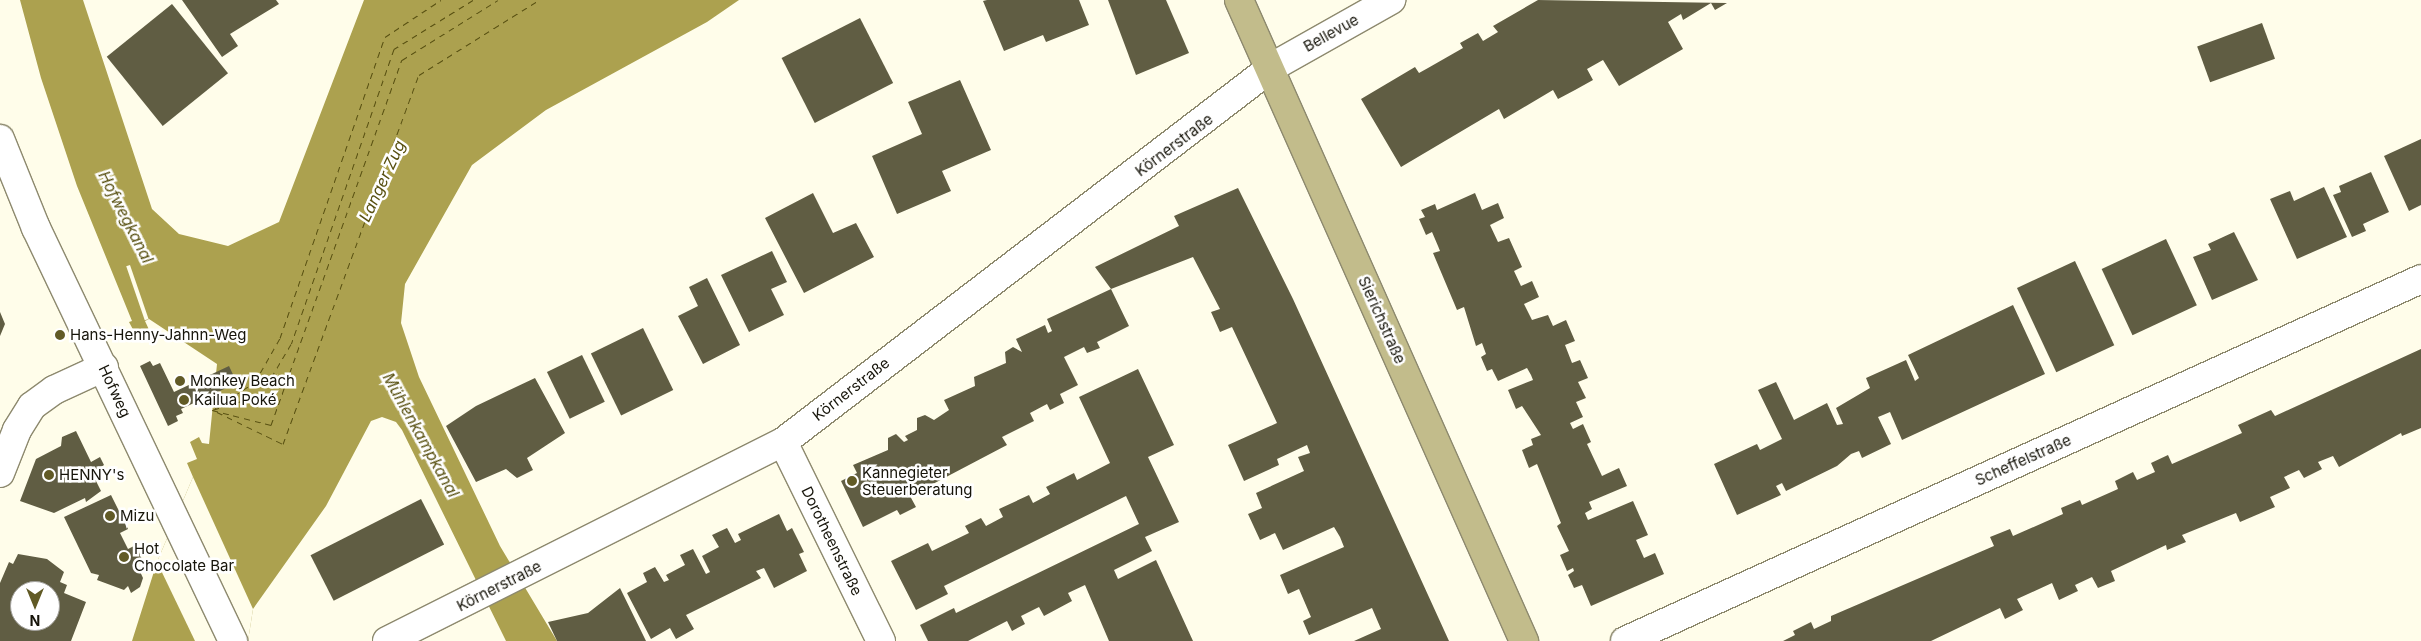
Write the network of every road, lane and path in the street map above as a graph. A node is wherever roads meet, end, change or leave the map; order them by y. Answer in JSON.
{"nodes":[{"id":1,"x":1239,"y":0,"type":"edge"},
{"id":2,"x":1391,"y":0,"type":"edge"},
{"id":3,"x":1272,"y":67,"type":"junction"},
{"id":4,"x":0,"y":139,"type":"edge"},
{"id":5,"x":2421,"y":279,"type":"edge"},
{"id":6,"x":104,"y":367,"type":"junction"},
{"id":7,"x":783,"y":442,"type":"junction"},
{"id":8,"x":0,"y":472,"type":"edge"},
{"id":9,"x":233,"y":641,"type":"edge"},
{"id":10,"x":387,"y":641,"type":"edge"},
{"id":11,"x":881,"y":641,"type":"edge"},
{"id":12,"x":1524,"y":641,"type":"edge"},
{"id":13,"x":1625,"y":641,"type":"edge"}],
"edges":[{"from":1,"to":3,"type":"main road","name":"Sierichstraße"},
{"from":2,"to":3,"type":"street","name":"Bellevue"},
{"from":3,"to":7,"type":"street","name":"Körnerstraße"},
{"from":3,"to":12,"type":"main road","name":"Sierichstraße"},
{"from":4,"to":6,"type":"street","name":"Hofweg"},
{"from":5,"to":13,"type":"street","name":"Scheffelstraße"},
{"from":6,"to":8,"type":"street"},
{"from":6,"to":9,"type":"street","name":"Hofweg"},
{"from":7,"to":10,"type":"street","name":"Körnerstraße"},
{"from":7,"to":11,"type":"street","name":"Dorotheenstraße"}]}
